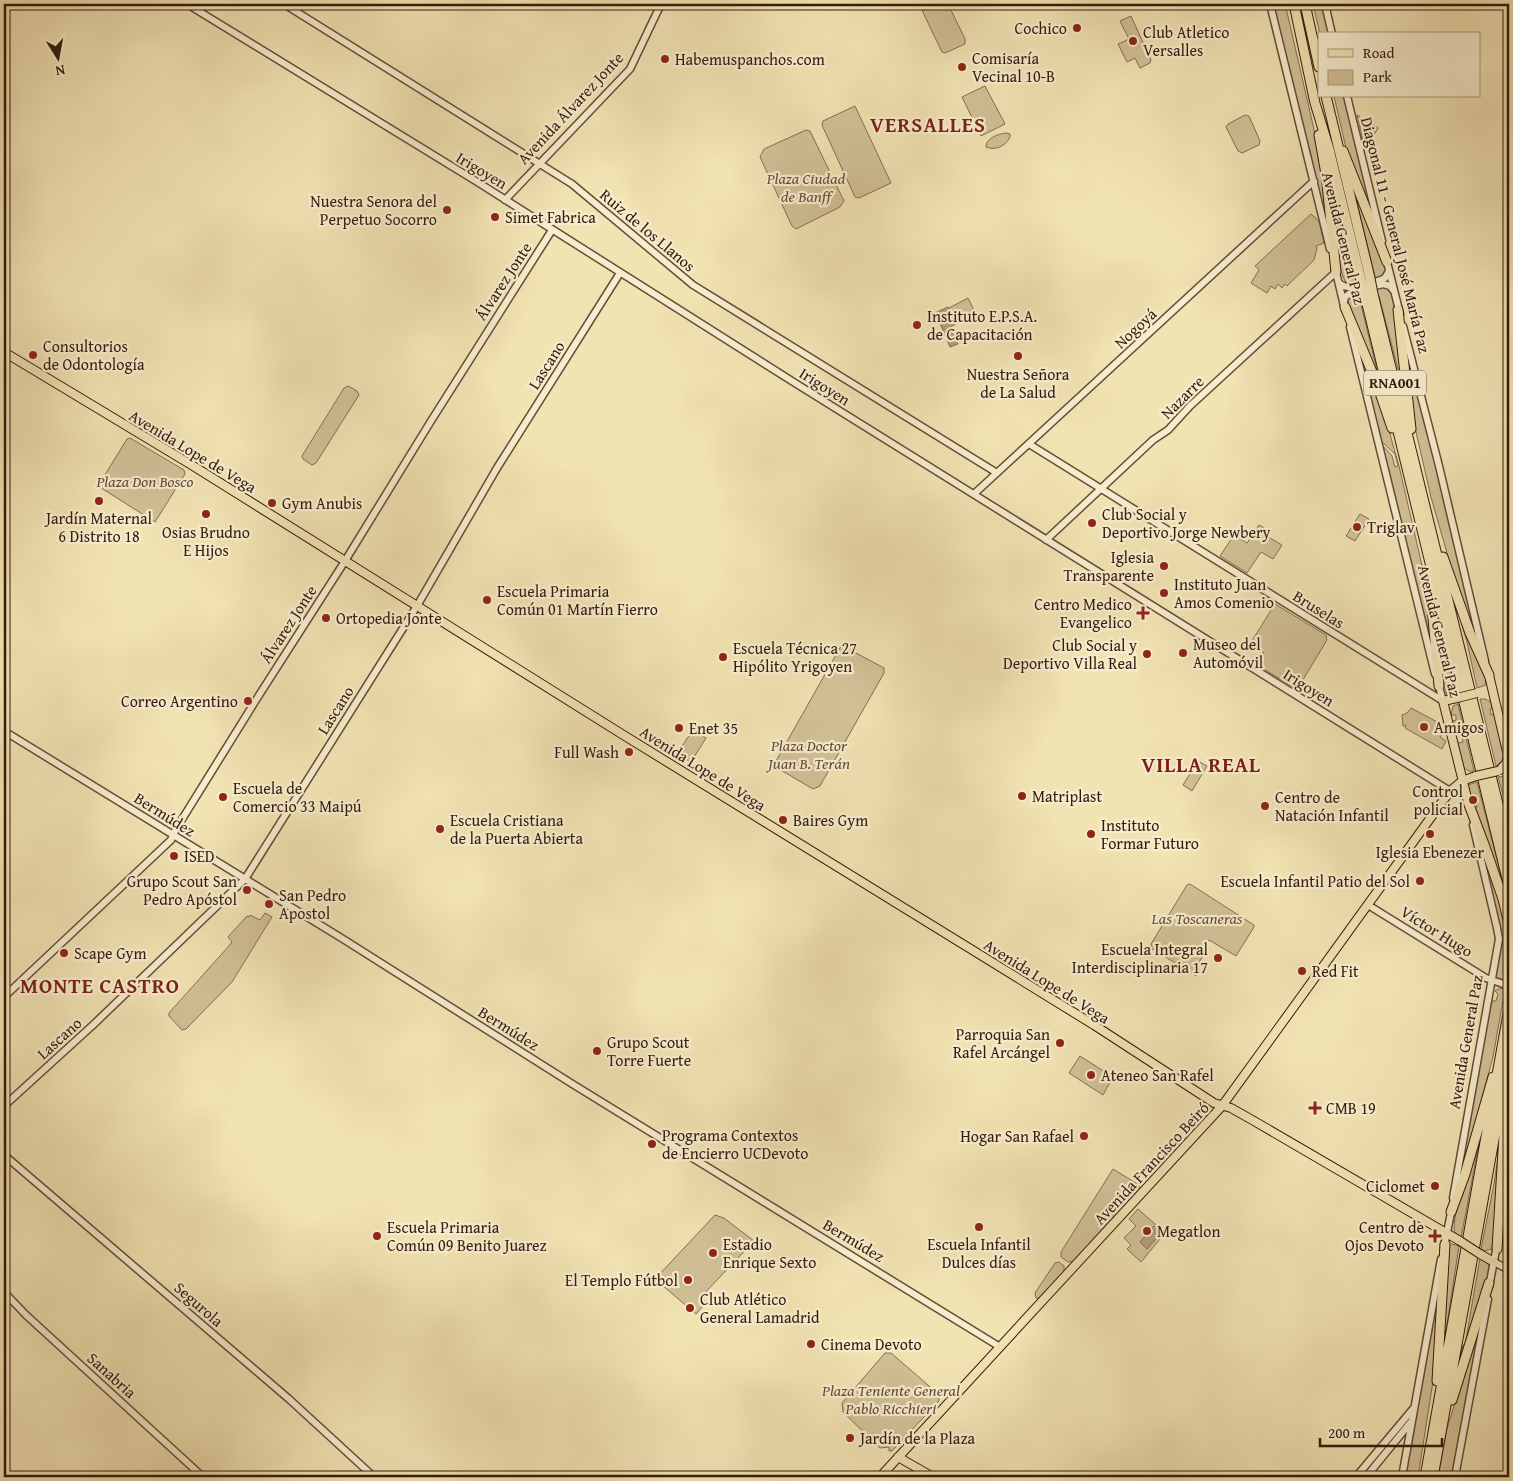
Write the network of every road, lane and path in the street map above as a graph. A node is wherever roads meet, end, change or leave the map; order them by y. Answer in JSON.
{"nodes":[{"id":1,"x":187,"y":4,"type":"edge"},
{"id":2,"x":284,"y":4,"type":"edge"},
{"id":3,"x":662,"y":4,"type":"edge"},
{"id":4,"x":1270,"y":4,"type":"edge"},
{"id":5,"x":1290,"y":4,"type":"edge"},
{"id":6,"x":1294,"y":4,"type":"edge"},
{"id":7,"x":1305,"y":4,"type":"edge"},
{"id":8,"x":1325,"y":4,"type":"edge"},
{"id":9,"x":1295,"y":17,"type":"junction"},
{"id":10,"x":1332,"y":32,"type":"edge"},
{"id":11,"x":1318,"y":62,"type":"edge"},
{"id":12,"x":1348,"y":98,"type":"edge"},
{"id":13,"x":1326,"y":100,"type":"edge"},
{"id":14,"x":1315,"y":103,"type":"junction"},
{"id":15,"x":539,"y":162,"type":"junction"},
{"id":16,"x":1314,"y":181,"type":"junction"},
{"id":17,"x":504,"y":200,"type":"junction"},
{"id":18,"x":552,"y":230,"type":"junction"},
{"id":19,"x":1388,"y":266,"type":"junction"},
{"id":20,"x":1336,"y":272,"type":"junction"},
{"id":21,"x":620,"y":274,"type":"junction"},
{"id":22,"x":1365,"y":279,"type":"junction"},
{"id":23,"x":1339,"y":283,"type":"junction"},
{"id":24,"x":1394,"y":291,"type":"junction"},
{"id":25,"x":1344,"y":305,"type":"junction"},
{"id":26,"x":1398,"y":310,"type":"junction"},
{"id":27,"x":4,"y":352,"type":"edge"},
{"id":28,"x":1028,"y":444,"type":"junction"},
{"id":29,"x":997,"y":473,"type":"junction"},
{"id":30,"x":1413,"y":473,"type":"junction"},
{"id":31,"x":1101,"y":489,"type":"junction"},
{"id":32,"x":974,"y":494,"type":"junction"},
{"id":33,"x":1425,"y":524,"type":"junction"},
{"id":34,"x":1046,"y":540,"type":"junction"},
{"id":35,"x":345,"y":561,"type":"junction"},
{"id":36,"x":417,"y":606,"type":"junction"},
{"id":37,"x":1489,"y":675,"type":"junction"},
{"id":38,"x":1439,"y":686,"type":"junction"},
{"id":39,"x":1492,"y":690,"type":"junction"},
{"id":40,"x":1443,"y":701,"type":"junction"},
{"id":41,"x":4,"y":731,"type":"edge"},
{"id":42,"x":1509,"y":757,"type":"edge"},
{"id":43,"x":1459,"y":767,"type":"junction"},
{"id":44,"x":1499,"y":770,"type":"junction"},
{"id":45,"x":1509,"y":770,"type":"edge"},
{"id":46,"x":1474,"y":776,"type":"junction"},
{"id":47,"x":1462,"y":781,"type":"junction"},
{"id":48,"x":1450,"y":791,"type":"junction"},
{"id":49,"x":1468,"y":802,"type":"junction"},
{"id":50,"x":174,"y":835,"type":"junction"},
{"id":51,"x":1509,"y":849,"type":"edge"},
{"id":52,"x":244,"y":879,"type":"junction"},
{"id":53,"x":1509,"y":887,"type":"edge"},
{"id":54,"x":1368,"y":905,"type":"junction"},
{"id":55,"x":1509,"y":924,"type":"edge"},
{"id":56,"x":1491,"y":981,"type":"junction"},
{"id":57,"x":1507,"y":985,"type":"edge"},
{"id":58,"x":4,"y":997,"type":"edge"},
{"id":59,"x":1509,"y":1008,"type":"edge"},
{"id":60,"x":1505,"y":1055,"type":"edge"},
{"id":61,"x":1507,"y":1068,"type":"junction"},
{"id":62,"x":4,"y":1106,"type":"edge"},
{"id":63,"x":1222,"y":1106,"type":"junction"},
{"id":64,"x":4,"y":1155,"type":"edge"},
{"id":65,"x":1509,"y":1188,"type":"edge"},
{"id":66,"x":1452,"y":1212,"type":"junction"},
{"id":67,"x":1447,"y":1234,"type":"junction"},
{"id":68,"x":1445,"y":1244,"type":"junction"},
{"id":69,"x":1496,"y":1249,"type":"junction"},
{"id":70,"x":1494,"y":1262,"type":"junction"},
{"id":71,"x":1509,"y":1270,"type":"edge"},
{"id":72,"x":1490,"y":1284,"type":"junction"},
{"id":73,"x":4,"y":1292,"type":"edge"},
{"id":74,"x":1000,"y":1346,"type":"junction"},
{"id":75,"x":1414,"y":1408,"type":"junction"},
{"id":76,"x":1412,"y":1422,"type":"junction"},
{"id":77,"x":1438,"y":1431,"type":"junction"},
{"id":78,"x":898,"y":1457,"type":"junction"},
{"id":79,"x":203,"y":1477,"type":"edge"},
{"id":80,"x":374,"y":1477,"type":"edge"},
{"id":81,"x":880,"y":1477,"type":"edge"},
{"id":82,"x":933,"y":1477,"type":"edge"},
{"id":83,"x":1356,"y":1477,"type":"edge"},
{"id":84,"x":1366,"y":1477,"type":"edge"},
{"id":85,"x":1402,"y":1477,"type":"edge"},
{"id":86,"x":1425,"y":1477,"type":"edge"},
{"id":87,"x":1434,"y":1477,"type":"edge"},
{"id":88,"x":1455,"y":1477,"type":"edge"}],
"edges":[{"from":1,"to":17,"type":"street","name":"Irigoyen"},
{"from":2,"to":15,"type":"street","name":"Ruiz de los Llanos"},
{"from":3,"to":15,"type":"street","name":"Avenida Álvarez Jonte"},
{"from":4,"to":16,"type":"street","name":"Avenida General Paz"},
{"from":5,"to":9,"type":"highway"},
{"from":6,"to":9,"type":"highway","name":"Avenida General Paz","number":"RNA001"},
{"from":7,"to":11,"type":"highway"},
{"from":8,"to":10,"type":"street"},
{"from":9,"to":14,"type":"highway","name":"Avenida General Paz","number":"RNA001"},
{"from":12,"to":19,"type":"street","name":"Diagonal 11 - General José María Paz"},
{"from":13,"to":19,"type":"highway"},
{"from":13,"to":22,"type":"highway","name":"Avenida General Paz","number":"RNA001"},
{"from":14,"to":20,"type":"highway"},
{"from":14,"to":22,"type":"highway","name":"Avenida General Paz","number":"RNA001"},
{"from":15,"to":17,"type":"street","name":"Avenida Álvarez Jonte"},
{"from":15,"to":29,"type":"street","name":"Ruiz de los Llanos"},
{"from":16,"to":20,"type":"street","name":"Avenida General Paz"},
{"from":16,"to":28,"type":"street","name":"Nogoyá"},
{"from":17,"to":18,"type":"street","name":"Irigoyen"},
{"from":18,"to":21,"type":"street","name":"Irigoyen"},
{"from":18,"to":35,"type":"street","name":"Álvarez Jonte"},
{"from":19,"to":23,"type":"street"},
{"from":19,"to":24,"type":"street","name":"Diagonal 11 - General José María Paz"},
{"from":20,"to":23,"type":"street","name":"Avenida General Paz"},
{"from":20,"to":31,"type":"street","name":"Nazarre"},
{"from":21,"to":32,"type":"street","name":"Irigoyen"},
{"from":21,"to":36,"type":"street","name":"Lascano"},
{"from":22,"to":30,"type":"highway","name":"Avenida General Paz","number":"RNA001","bridge":true},
{"from":23,"to":25,"type":"street","name":"Avenida General Paz"},
{"from":24,"to":25,"type":"street"},
{"from":24,"to":26,"type":"street","name":"Diagonal 11 - General José María Paz"},
{"from":25,"to":30,"type":"highway"},
{"from":25,"to":38,"type":"street","name":"Avenida General Paz"},
{"from":26,"to":30,"type":"highway"},
{"from":26,"to":37,"type":"street","name":"Diagonal 11 - General José María Paz"},
{"from":27,"to":35,"type":"main road","name":"Avenida Lope de Vega"},
{"from":28,"to":29,"type":"street","name":"Nogoyá"},
{"from":28,"to":31,"type":"street","name":"Bruselas"},
{"from":29,"to":32,"type":"street","name":"Nogoyá"},
{"from":30,"to":33,"type":"highway","name":"Avenida General Paz","number":"RNA001"},
{"from":31,"to":34,"type":"street","name":"Nazarre"},
{"from":31,"to":40,"type":"street","name":"Bruselas"},
{"from":32,"to":34,"type":"street","name":"Irigoyen"},
{"from":33,"to":37,"type":"highway"},
{"from":33,"to":38,"type":"highway"},
{"from":33,"to":51,"type":"highway","name":"Avenida General Paz","number":"RNA001"},
{"from":33,"to":53,"type":"highway","name":"Avenida General Paz","number":"RNA001"},
{"from":34,"to":48,"type":"street","name":"Irigoyen"},
{"from":35,"to":36,"type":"main road","name":"Avenida Lope de Vega"},
{"from":35,"to":50,"type":"street","name":"Álvarez Jonte"},
{"from":36,"to":52,"type":"street","name":"Lascano"},
{"from":36,"to":63,"type":"main road","name":"Avenida Lope de Vega"},
{"from":37,"to":39,"type":"main road","name":"Diagonal 11 - General José María Paz"},
{"from":38,"to":40,"type":"street","name":"Avenida General Paz"},
{"from":39,"to":40,"type":"main road","bridge":true},
{"from":39,"to":42,"type":"main road","name":"Diagonal 11 - General José María Paz"},
{"from":40,"to":43,"type":"main road","name":"Avenida General Paz"},
{"from":41,"to":50,"type":"street","name":"Bermúdez"},
{"from":42,"to":44,"type":"main road"},
{"from":43,"to":46,"type":"main road"},
{"from":43,"to":47,"type":"main road","name":"Avenida General Paz"},
{"from":43,"to":48,"type":"main road"},
{"from":44,"to":45,"type":"main road","name":"Avenida Francisco Beiró"},
{"from":44,"to":46,"type":"main road","name":"Avenida Francisco Beiró","bridge":true},
{"from":46,"to":47,"type":"main road","name":"Avenida Francisco Beiró"},
{"from":47,"to":48,"type":"main road","name":"Avenida Francisco Beiró"},
{"from":47,"to":49,"type":"main road","name":"Avenida General Paz"},
{"from":48,"to":54,"type":"main road","name":"Avenida Francisco Beiró"},
{"from":49,"to":55,"type":"highway"},
{"from":49,"to":56,"type":"street","name":"Avenida General Paz"},
{"from":50,"to":52,"type":"street","name":"Bermúdez"},
{"from":50,"to":58,"type":"street","name":"Álvarez Jonte"},
{"from":52,"to":62,"type":"street","name":"Lascano"},
{"from":52,"to":74,"type":"street","name":"Bermúdez"},
{"from":54,"to":56,"type":"street","name":"Víctor Hugo"},
{"from":54,"to":63,"type":"main road","name":"Avenida Francisco Beiró"},
{"from":56,"to":57,"type":"street","name":"Víctor Hugo"},
{"from":56,"to":66,"type":"street","name":"Avenida General Paz"},
{"from":59,"to":60,"type":"highway"},
{"from":60,"to":61,"type":"highway"},
{"from":60,"to":66,"type":"highway"},
{"from":60,"to":77,"type":"highway"},
{"from":61,"to":69,"type":"highway"},
{"from":61,"to":77,"type":"highway"},
{"from":63,"to":67,"type":"main road","name":"Avenida Lope de Vega"},
{"from":63,"to":74,"type":"main road","name":"Avenida Francisco Beiró"},
{"from":64,"to":80,"type":"street","name":"Segurola"},
{"from":65,"to":69,"type":"street"},
{"from":66,"to":67,"type":"street","name":"Avenida General Paz"},
{"from":67,"to":68,"type":"street","name":"Avenida General Paz"},
{"from":67,"to":70,"type":"main road","name":"Avenida Lope de Vega","bridge":true},
{"from":68,"to":75,"type":"street","name":"Avenida General Paz"},
{"from":68,"to":77,"type":"highway"},
{"from":69,"to":70,"type":"street"},
{"from":70,"to":71,"type":"street"},
{"from":70,"to":72,"type":"street"},
{"from":72,"to":77,"type":"highway"},
{"from":72,"to":88,"type":"street"},
{"from":73,"to":79,"type":"street","name":"Sanabria"},
{"from":74,"to":78,"type":"main road","name":"Avenida Francisco Beiró"},
{"from":75,"to":76,"type":"street","name":"Avenida General Paz"},
{"from":75,"to":83,"type":"street"},
{"from":76,"to":84,"type":"street"},
{"from":76,"to":85,"type":"street","name":"Avenida General Paz"},
{"from":77,"to":86,"type":"highway"},
{"from":77,"to":87,"type":"highway"},
{"from":78,"to":81,"type":"main road","name":"Avenida Francisco Beiró"},
{"from":78,"to":82,"type":"main road"}]}
